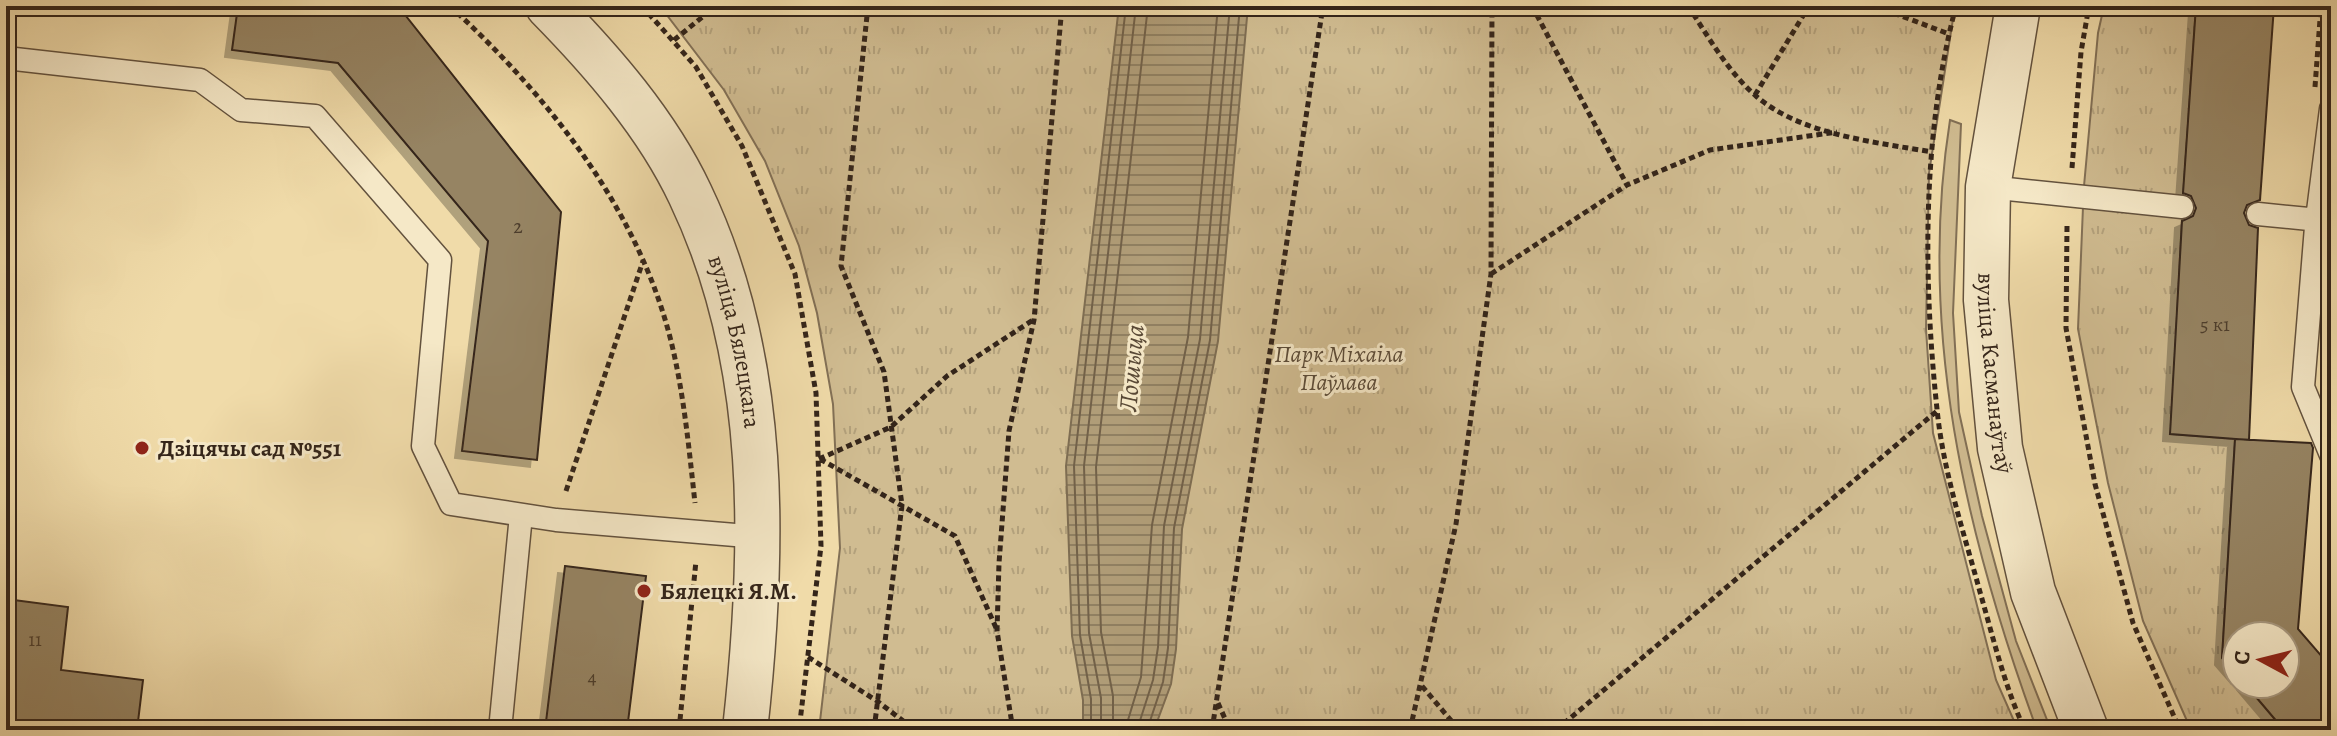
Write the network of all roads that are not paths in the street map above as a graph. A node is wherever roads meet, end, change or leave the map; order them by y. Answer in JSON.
{"nodes":[{"id":1,"x":548,"y":6,"type":"edge"},
{"id":2,"x":2018,"y":6,"type":"edge"},
{"id":3,"x":6,"y":58,"type":"edge"},
{"id":4,"x":2331,"y":109,"type":"edge"},
{"id":5,"x":1988,"y":187,"type":"junction"},
{"id":6,"x":2182,"y":207,"type":"dead end"},
{"id":7,"x":2258,"y":214,"type":"dead end"},
{"id":8,"x":2324,"y":220,"type":"edge"},
{"id":9,"x":2331,"y":455,"type":"edge"},
{"id":10,"x":521,"y":515,"type":"junction"},
{"id":11,"x":759,"y":537,"type":"junction"},
{"id":12,"x":500,"y":730,"type":"edge"},
{"id":13,"x":745,"y":730,"type":"edge"},
{"id":14,"x":2086,"y":730,"type":"edge"}],
"edges":[{"from":1,"to":11,"type":"street","name":"вуліца Бялецкага"},
{"from":2,"to":5,"type":"street","name":"вуліца Касманаўтаў"},
{"from":3,"to":10,"type":"lane"},
{"from":4,"to":8,"type":"lane"},
{"from":5,"to":6,"type":"lane"},
{"from":5,"to":14,"type":"street","name":"вуліца Касманаўтаў"},
{"from":7,"to":8,"type":"lane"},
{"from":8,"to":9,"type":"lane"},
{"from":10,"to":11,"type":"lane"},
{"from":10,"to":12,"type":"lane"},
{"from":11,"to":13,"type":"street","name":"вуліца Бялецкага"}]}
